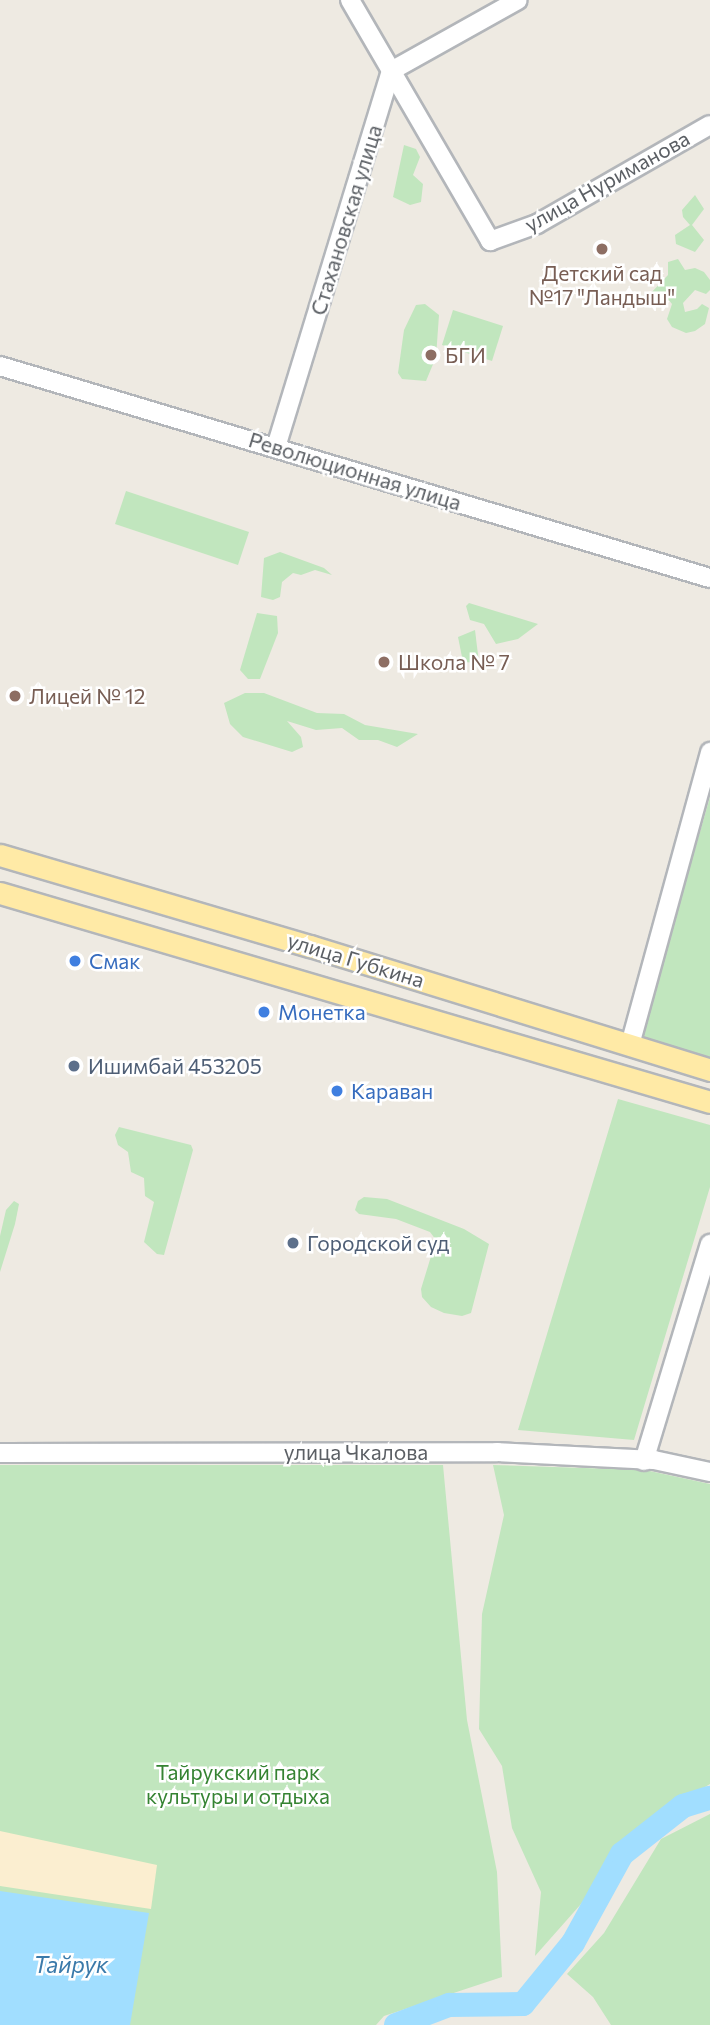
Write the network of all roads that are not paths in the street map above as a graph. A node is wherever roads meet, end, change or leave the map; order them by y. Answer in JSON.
{"nodes":[{"id":1,"x":350,"y":0,"type":"edge"},
{"id":2,"x":518,"y":0,"type":"edge"},
{"id":3,"x":391,"y":71,"type":"junction"},
{"id":4,"x":710,"y":125,"type":"edge"},
{"id":5,"x":0,"y":366,"type":"edge"},
{"id":6,"x":276,"y":447,"type":"junction"},
{"id":7,"x":710,"y":578,"type":"edge"},
{"id":8,"x":710,"y":752,"type":"edge"},
{"id":9,"x":0,"y":855,"type":"edge"},
{"id":10,"x":0,"y":893,"type":"edge"},
{"id":11,"x":630,"y":1045,"type":"junction"},
{"id":12,"x":710,"y":1070,"type":"edge"},
{"id":13,"x":710,"y":1102,"type":"edge"},
{"id":14,"x":710,"y":1244,"type":"edge"},
{"id":15,"x":0,"y":1453,"type":"edge"},
{"id":16,"x":644,"y":1461,"type":"junction"},
{"id":17,"x":710,"y":1472,"type":"edge"}],
"edges":[{"from":1,"to":3,"type":"street"},
{"from":2,"to":3,"type":"street"},
{"from":3,"to":4,"type":"street","name":"улица Нуриманова"},
{"from":3,"to":6,"type":"street","name":"Стахановская улица"},
{"from":5,"to":6,"type":"street","name":"Революционная улица"},
{"from":6,"to":7,"type":"street","name":"Революционная улица"},
{"from":8,"to":11,"type":"street"},
{"from":9,"to":11,"type":"main road","name":"улица Губкина"},
{"from":10,"to":13,"type":"main road","name":"улица Губкина"},
{"from":11,"to":12,"type":"main road","name":"улица Губкина"},
{"from":14,"to":16,"type":"street"},
{"from":15,"to":16,"type":"street","name":"улица Чкалова"},
{"from":16,"to":17,"type":"street","name":"улица Чкалова"}]}
